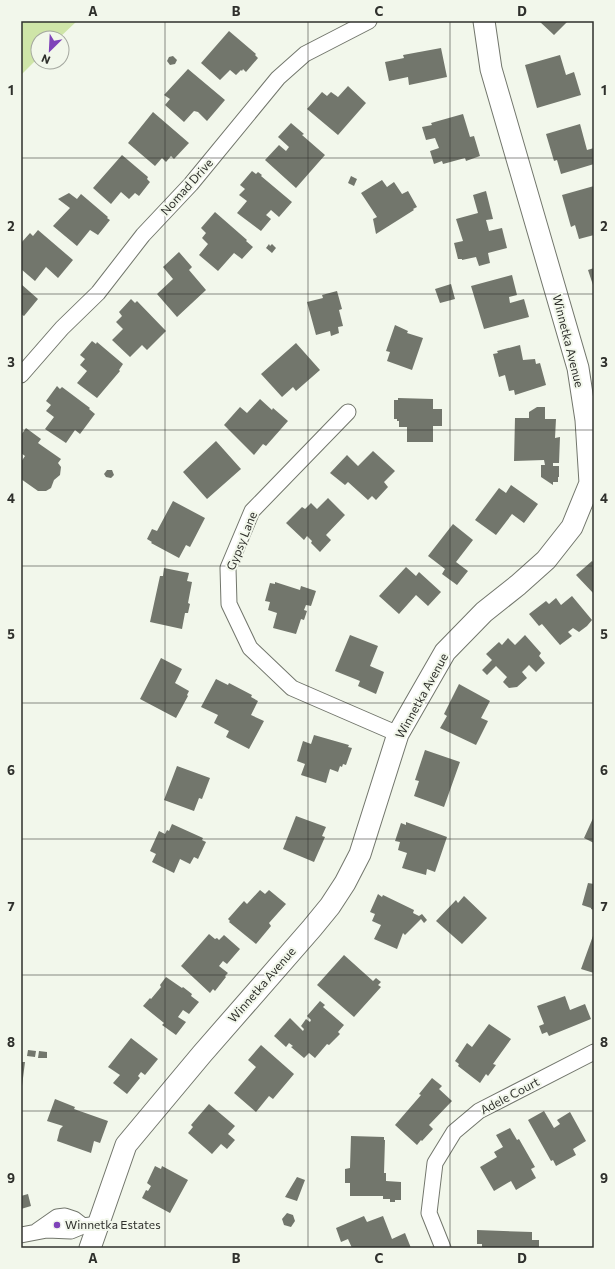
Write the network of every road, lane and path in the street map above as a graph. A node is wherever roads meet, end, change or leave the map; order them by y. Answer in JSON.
{"nodes":[{"id":1,"x":369,"y":21,"type":"edge"},
{"id":2,"x":484,"y":21,"type":"edge"},
{"id":3,"x":21,"y":375,"type":"edge"},
{"id":4,"x":348,"y":412,"type":"dead end"},
{"id":5,"x":398,"y":734,"type":"junction"},
{"id":6,"x":594,"y":1052,"type":"edge"},
{"id":7,"x":90,"y":1225,"type":"junction"},
{"id":8,"x":28,"y":1234,"type":"edge"},
{"id":9,"x":90,"y":1248,"type":"edge"},
{"id":10,"x":444,"y":1248,"type":"edge"}],
"edges":[{"from":1,"to":3,"type":"street","name":"Nomad Drive"},
{"from":2,"to":5,"type":"main road","name":"Winnetka Avenue"},
{"from":4,"to":5,"type":"street","name":"Gypsy Lane"},
{"from":5,"to":7,"type":"main road","name":"Winnetka Avenue"},
{"from":6,"to":10,"type":"street","name":"Adele Court"},
{"from":7,"to":8,"type":"street"},
{"from":7,"to":9,"type":"main road","name":"Winnetka Avenue"}]}
